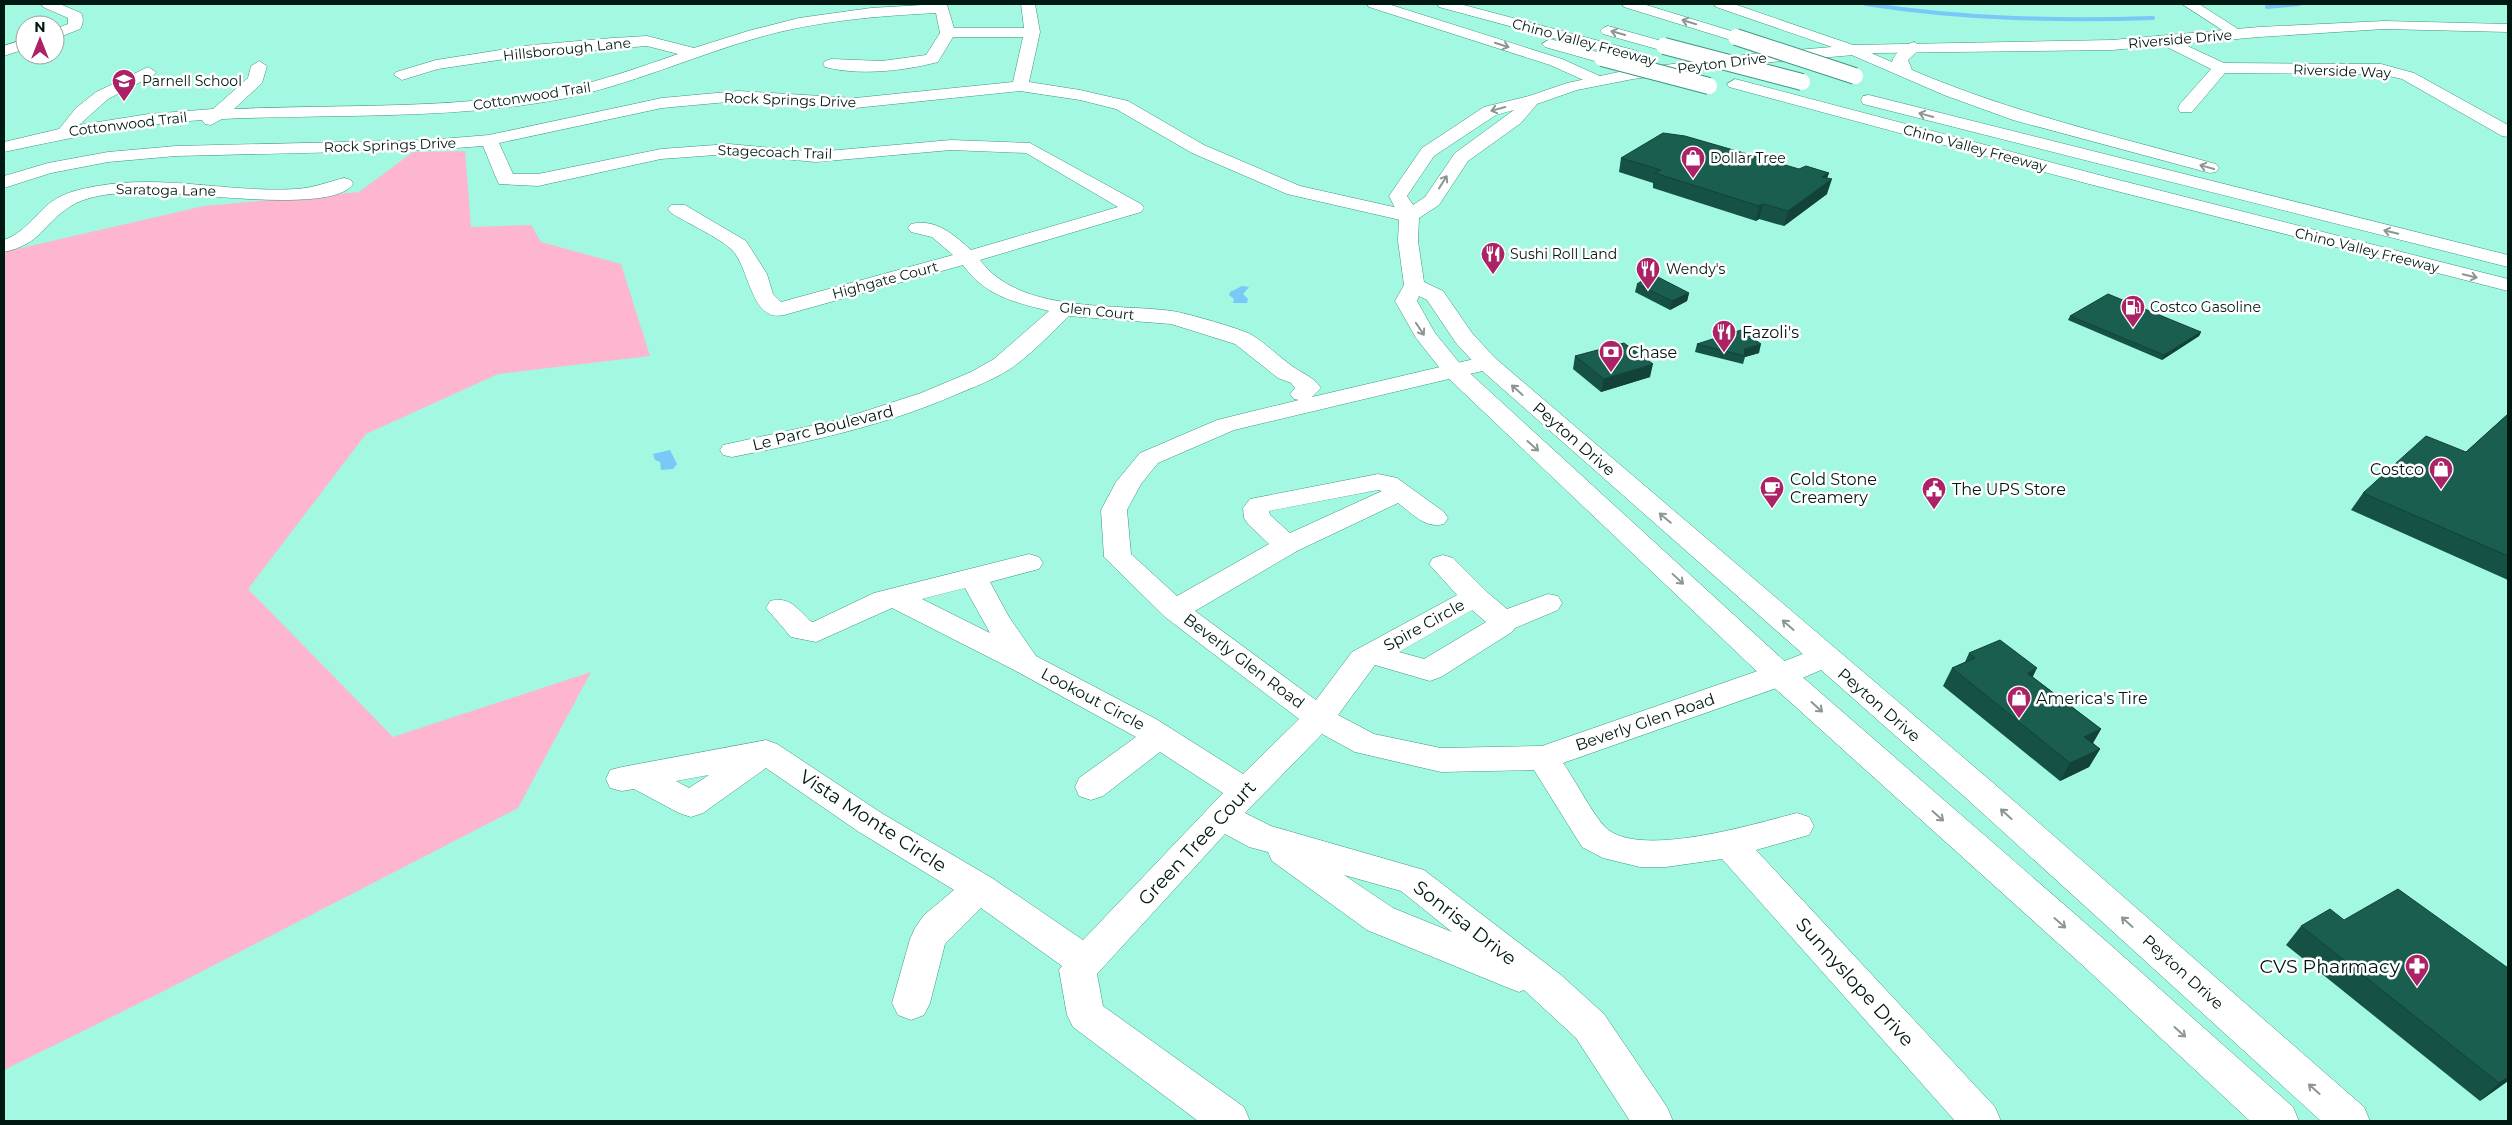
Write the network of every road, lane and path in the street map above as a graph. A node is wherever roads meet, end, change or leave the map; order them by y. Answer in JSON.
{"nodes":[{"id":1,"x":48,"y":4,"type":"edge"},
{"id":2,"x":1028,"y":4,"type":"edge"},
{"id":3,"x":1374,"y":4,"type":"edge"},
{"id":4,"x":1398,"y":4,"type":"edge"},
{"id":5,"x":1444,"y":4,"type":"edge"},
{"id":6,"x":1630,"y":4,"type":"edge"},
{"id":7,"x":1721,"y":4,"type":"edge"},
{"id":8,"x":2189,"y":4,"type":"edge"},
{"id":9,"x":2210,"y":4,"type":"edge"},
{"id":10,"x":1598,"y":28,"type":"dead end"},
{"id":11,"x":2508,"y":28,"type":"edge"},
{"id":12,"x":65,"y":30,"type":"edge"},
{"id":13,"x":1032,"y":32,"type":"junction"},
{"id":14,"x":2259,"y":32,"type":"junction"},
{"id":15,"x":530,"y":33,"type":"dead end"},
{"id":16,"x":948,"y":33,"type":"junction"},
{"id":17,"x":2238,"y":34,"type":"junction"},
{"id":18,"x":2166,"y":41,"type":"junction"},
{"id":19,"x":1914,"y":47,"type":"junction"},
{"id":20,"x":532,"y":50,"type":"junction"},
{"id":21,"x":1852,"y":50,"type":"junction"},
{"id":22,"x":697,"y":54,"type":"junction"},
{"id":23,"x":831,"y":64,"type":"dead end"},
{"id":24,"x":259,"y":66,"type":"dead end"},
{"id":25,"x":2221,"y":68,"type":"junction"},
{"id":26,"x":148,"y":72,"type":"dead end"},
{"id":27,"x":1906,"y":73,"type":"junction"},
{"id":28,"x":402,"y":75,"type":"dead end"},
{"id":29,"x":1596,"y":80,"type":"junction"},
{"id":30,"x":1020,"y":86,"type":"junction"},
{"id":31,"x":1820,"y":87,"type":"dead end"},
{"id":32,"x":1848,"y":95,"type":"dead end"},
{"id":33,"x":1535,"y":100,"type":"junction"},
{"id":34,"x":2186,"y":108,"type":"dead end"},
{"id":35,"x":216,"y":115,"type":"junction"},
{"id":36,"x":66,"y":131,"type":"junction"},
{"id":37,"x":2508,"y":132,"type":"edge"},
{"id":38,"x":489,"y":140,"type":"junction"},
{"id":39,"x":4,"y":147,"type":"edge"},
{"id":40,"x":176,"y":151,"type":"junction"},
{"id":41,"x":4,"y":182,"type":"edge"},
{"id":42,"x":344,"y":184,"type":"dead end"},
{"id":43,"x":1134,"y":208,"type":"joint"},
{"id":44,"x":2296,"y":208,"type":"junction"},
{"id":45,"x":678,"y":209,"type":"dead end"},
{"id":46,"x":1409,"y":216,"type":"junction"},
{"id":47,"x":918,"y":228,"type":"dead end"},
{"id":48,"x":2304,"y":234,"type":"junction"},
{"id":49,"x":4,"y":246,"type":"edge"},
{"id":50,"x":2508,"y":248,"type":"edge"},
{"id":51,"x":968,"y":257,"type":"junction"},
{"id":52,"x":2508,"y":261,"type":"edge"},
{"id":53,"x":2508,"y":285,"type":"edge"},
{"id":54,"x":1414,"y":286,"type":"junction"},
{"id":55,"x":1064,"y":309,"type":"junction"},
{"id":56,"x":1487,"y":363,"type":"junction"},
{"id":57,"x":1454,"y":371,"type":"junction"},
{"id":58,"x":1309,"y":400,"type":"junction"},
{"id":59,"x":732,"y":450,"type":"dead end"},
{"id":60,"x":1366,"y":465,"type":"dead end"},
{"id":61,"x":1393,"y":486,"type":"junction"},
{"id":62,"x":1435,"y":518,"type":"dead end"},
{"id":63,"x":1287,"y":545,"type":"junction"},
{"id":64,"x":1029,"y":563,"type":"dead end"},
{"id":65,"x":1443,"y":564,"type":"dead end"},
{"id":66,"x":973,"y":577,"type":"junction"},
{"id":67,"x":894,"y":597,"type":"junction"},
{"id":68,"x":1478,"y":600,"type":"junction"},
{"id":69,"x":1548,"y":604,"type":"dead end"},
{"id":70,"x":780,"y":608,"type":"dead end"},
{"id":71,"x":1175,"y":610,"type":"junction"},
{"id":72,"x":1504,"y":621,"type":"junction"},
{"id":73,"x":1372,"y":654,"type":"junction"},
{"id":74,"x":1824,"y":657,"type":"junction"},
{"id":75,"x":1025,"y":663,"type":"junction"},
{"id":76,"x":1780,"y":675,"type":"junction"},
{"id":77,"x":1319,"y":718,"type":"junction"},
{"id":78,"x":1160,"y":736,"type":"junction"},
{"id":79,"x":1543,"y":758,"type":"junction"},
{"id":80,"x":630,"y":778,"type":"dead end"},
{"id":81,"x":1091,"y":787,"type":"dead end"},
{"id":82,"x":1233,"y":803,"type":"junction"},
{"id":83,"x":1797,"y":826,"type":"dead end"},
{"id":84,"x":1261,"y":837,"type":"junction"},
{"id":85,"x":1728,"y":842,"type":"junction"},
{"id":86,"x":980,"y":888,"type":"junction"},
{"id":87,"x":1082,"y":966,"type":"junction"},
{"id":88,"x":1548,"y":987,"type":"junction"},
{"id":89,"x":911,"y":1003,"type":"dead end"},
{"id":90,"x":1230,"y":1121,"type":"edge"},
{"id":91,"x":1653,"y":1121,"type":"edge"},
{"id":92,"x":1981,"y":1121,"type":"edge"},
{"id":93,"x":2279,"y":1121,"type":"edge"},
{"id":94,"x":2350,"y":1121,"type":"edge"}],
"edges":[{"from":1,"to":12,"type":"main road"},
{"from":2,"to":13,"type":"main road"},
{"from":3,"to":29,"type":"main road","one_way":true},
{"from":4,"to":48,"type":"main road","bridge":true},
{"from":5,"to":48,"type":"main road","name":"Chino Valley Freeway"},
{"from":44,"to":6,"type":"main road","one_way":true,"bridge":true},
{"from":7,"to":21,"type":"main road"},
{"from":8,"to":17,"type":"main road"},
{"from":9,"to":14,"type":"main road"},
{"from":31,"to":10,"type":"main road","name":"Chino Valley Freeway","one_way":true,"bridge":true},
{"from":11,"to":14,"type":"main road","name":"Riverside Drive"},
{"from":13,"to":16,"type":"main road"},
{"from":13,"to":30,"type":"main road"},
{"from":14,"to":17,"type":"main road","name":"Riverside Drive"},
{"from":15,"to":20,"type":"main road"},
{"from":16,"to":22,"type":"main road","name":"Cottonwood Trail"},
{"from":16,"to":23,"type":"main road"},
{"from":17,"to":18,"type":"main road","name":"Riverside Drive"},
{"from":18,"to":19,"type":"main road","name":"Riverside Drive"},
{"from":18,"to":25,"type":"main road"},
{"from":19,"to":21,"type":"main road","name":"Riverside Drive"},
{"from":19,"to":27,"type":"main road"},
{"from":20,"to":22,"type":"main road","name":"Hillsborough Lane"},
{"from":20,"to":28,"type":"main road","name":"Hillsborough Lane"},
{"from":21,"to":27,"type":"main road"},
{"from":21,"to":29,"type":"main road","name":"Peyton Drive"},
{"from":22,"to":35,"type":"main road","name":"Cottonwood Trail"},
{"from":24,"to":35,"type":"main road"},
{"from":25,"to":34,"type":"main road"},
{"from":25,"to":37,"type":"main road","name":"Riverside Way"},
{"from":26,"to":36,"type":"main road"},
{"from":50,"to":27,"type":"main road","one_way":true},
{"from":29,"to":33,"type":"main road","name":"Peyton Drive"},
{"from":30,"to":38,"type":"main road","name":"Rock Springs Drive"},
{"from":30,"to":46,"type":"main road","name":"Rock Springs Drive"},
{"from":44,"to":32,"type":"main road","name":"Chino Valley Freeway","one_way":true},
{"from":46,"to":33,"type":"main road","name":"Peyton Drive","one_way":true},
{"from":33,"to":46,"type":"main road","name":"Peyton Drive","one_way":true},
{"from":35,"to":36,"type":"main road","name":"Cottonwood Trail"},
{"from":35,"to":40,"type":"main road"},
{"from":36,"to":39,"type":"main road","name":"Cottonwood Trail"},
{"from":38,"to":40,"type":"main road","name":"Rock Springs Drive"},
{"from":38,"to":43,"type":"main road","name":"Stagecoach Trail"},
{"from":40,"to":41,"type":"main road","name":"Rock Springs Drive"},
{"from":42,"to":49,"type":"main road","name":"Saratoga Lane"},
{"from":43,"to":51,"type":"main road","name":"Highgate Court"},
{"from":52,"to":44,"type":"main road","name":"Chino Valley Freeway","one_way":true},
{"from":45,"to":51,"type":"main road","name":"Highgate Court"},
{"from":46,"to":54,"type":"main road","name":"Peyton Drive"},
{"from":47,"to":51,"type":"main road","name":"Glen Court"},
{"from":48,"to":53,"type":"main road","name":"Chino Valley Freeway","one_way":true},
{"from":51,"to":55,"type":"main road","name":"Glen Court"},
{"from":54,"to":56,"type":"main road","name":"Peyton Drive"},
{"from":54,"to":57,"type":"main road","name":"Peyton Drive","one_way":true},
{"from":55,"to":58,"type":"main road","name":"Glen Court"},
{"from":55,"to":59,"type":"main road","name":"Le Parc Boulevard"},
{"from":56,"to":57,"type":"main road","name":"Beverly Glen Road"},
{"from":74,"to":56,"type":"main road","name":"Peyton Drive","one_way":true},
{"from":57,"to":58,"type":"main road","name":"Beverly Glen Road"},
{"from":57,"to":76,"type":"main road","name":"Peyton Drive","one_way":true},
{"from":58,"to":71,"type":"main road","name":"Beverly Glen Road"},
{"from":60,"to":61,"type":"main road"},
{"from":61,"to":62,"type":"main road"},
{"from":61,"to":63,"type":"main road"},
{"from":61,"to":63,"type":"main road"},
{"from":63,"to":71,"type":"main road"},
{"from":64,"to":66,"type":"main road"},
{"from":65,"to":68,"type":"main road","name":"Spire Circle"},
{"from":66,"to":67,"type":"main road"},
{"from":66,"to":75,"type":"main road","name":"Lookout Circle"},
{"from":67,"to":70,"type":"main road"},
{"from":67,"to":75,"type":"main road","name":"Lookout Circle"},
{"from":68,"to":72,"type":"main road","name":"Spire Circle"},
{"from":68,"to":73,"type":"main road","name":"Spire Circle"},
{"from":69,"to":72,"type":"main road","name":"Spire Circle"},
{"from":71,"to":77,"type":"main road","name":"Beverly Glen Road"},
{"from":72,"to":73,"type":"main road","name":"Spire Circle"},
{"from":73,"to":77,"type":"main road","name":"Spire Circle"},
{"from":74,"to":76,"type":"main road","name":"Beverly Glen Road"},
{"from":94,"to":74,"type":"main road","name":"Peyton Drive","one_way":true},
{"from":75,"to":78,"type":"main road","name":"Lookout Circle"},
{"from":76,"to":79,"type":"main road","name":"Beverly Glen Road"},
{"from":76,"to":93,"type":"main road","name":"Peyton Drive","one_way":true},
{"from":77,"to":79,"type":"main road","name":"Beverly Glen Road"},
{"from":77,"to":82,"type":"main road","name":"Green Tree Court"},
{"from":78,"to":81,"type":"main road","name":"Lookout Circle"},
{"from":78,"to":82,"type":"main road","name":"Lookout Circle"},
{"from":79,"to":85,"type":"main road"},
{"from":80,"to":86,"type":"main road","name":"Vista Monte Circle"},
{"from":82,"to":84,"type":"main road","name":"Sonrisa Drive"},
{"from":82,"to":87,"type":"main road","name":"Green Tree Court"},
{"from":83,"to":85,"type":"main road"},
{"from":84,"to":88,"type":"main road","name":"Sonrisa Drive"},
{"from":84,"to":88,"type":"main road","name":"Sonrisa Drive"},
{"from":85,"to":92,"type":"main road","name":"Sunnyslope Drive"},
{"from":86,"to":87,"type":"main road","name":"Vista Monte Circle"},
{"from":86,"to":89,"type":"main road"},
{"from":87,"to":90,"type":"main road"},
{"from":88,"to":91,"type":"main road","name":"Sonrisa Drive"}]}
